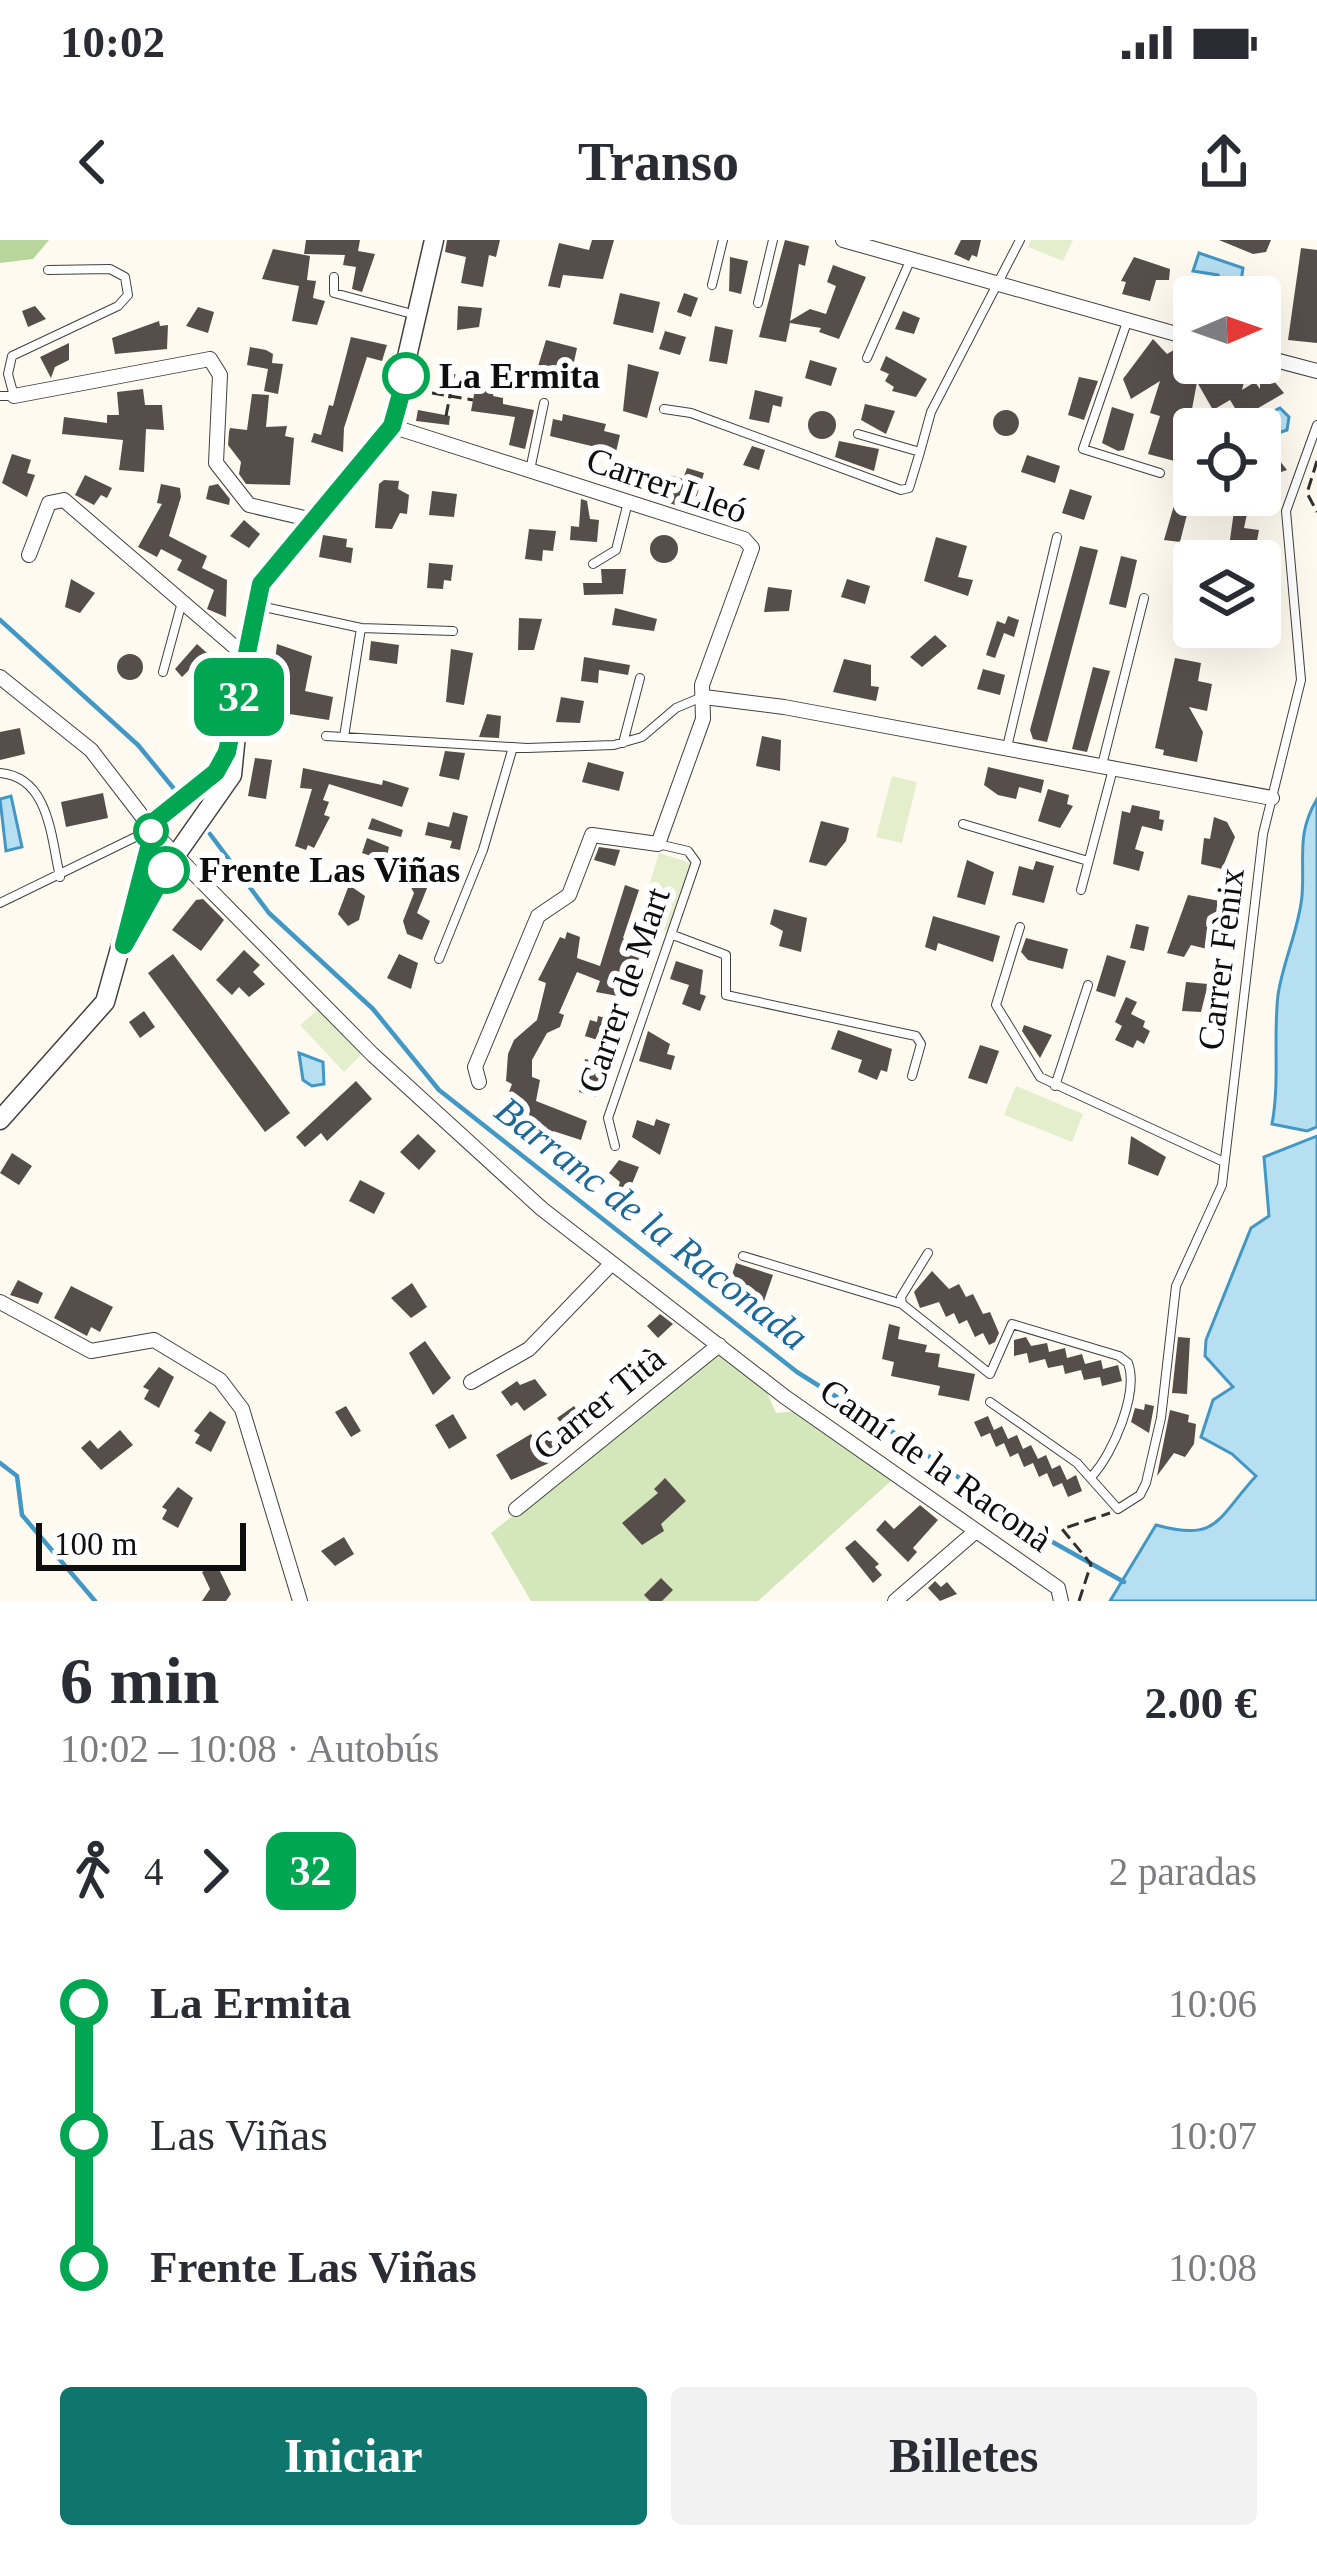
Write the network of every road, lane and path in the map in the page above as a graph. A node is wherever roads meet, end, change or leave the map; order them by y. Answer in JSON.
{"nodes":[{"id":1,"x":434,"y":240,"type":"edge"},
{"id":2,"x":723,"y":240,"type":"edge"},
{"id":3,"x":772,"y":240,"type":"edge"},
{"id":4,"x":843,"y":240,"type":"edge"},
{"id":5,"x":1020,"y":240,"type":"edge"},
{"id":6,"x":910,"y":261,"type":"junction"},
{"id":7,"x":48,"y":270,"type":"dead end"},
{"id":8,"x":334,"y":277,"type":"dead end"},
{"id":9,"x":712,"y":285,"type":"dead end"},
{"id":10,"x":999,"y":285,"type":"junction"},
{"id":11,"x":758,"y":303,"type":"dead end"},
{"id":12,"x":418,"y":316,"type":"junction"},
{"id":13,"x":1127,"y":322,"type":"junction"},
{"id":14,"x":1173,"y":334,"type":"edge"},
{"id":15,"x":867,"y":358,"type":"dead end"},
{"id":16,"x":1281,"y":362,"type":"edge"},
{"id":17,"x":1317,"y":371,"type":"edge"},
{"id":18,"x":454,"y":374,"type":"dead end"},
{"id":19,"x":432,"y":393,"type":"dead end"},
{"id":20,"x":7,"y":396,"type":"edge"},
{"id":21,"x":450,"y":396,"type":"junction"},
{"id":22,"x":473,"y":400,"type":"dead end"},
{"id":23,"x":544,"y":403,"type":"dead end"},
{"id":24,"x":664,"y":409,"type":"dead end"},
{"id":25,"x":446,"y":416,"type":"dead end"},
{"id":26,"x":1317,"y":425,"type":"edge"},
{"id":27,"x":392,"y":426,"type":"junction"},
{"id":28,"x":858,"y":434,"type":"dead end"},
{"id":29,"x":920,"y":452,"type":"junction"},
{"id":30,"x":1317,"y":461,"type":"edge"},
{"id":31,"x":530,"y":470,"type":"junction"},
{"id":32,"x":1160,"y":473,"type":"dead end"},
{"id":33,"x":629,"y":501,"type":"junction"},
{"id":34,"x":1317,"y":512,"type":"edge"},
{"id":35,"x":314,"y":520,"type":"junction"},
{"id":36,"x":1057,"y":537,"type":"dead end"},
{"id":37,"x":29,"y":555,"type":"dead end"},
{"id":38,"x":592,"y":564,"type":"dead end"},
{"id":39,"x":1144,"y":598,"type":"dead end"},
{"id":40,"x":182,"y":602,"type":"junction"},
{"id":41,"x":254,"y":604,"type":"junction"},
{"id":42,"x":361,"y":628,"type":"junction"},
{"id":43,"x":453,"y":631,"type":"dead end"},
{"id":44,"x":244,"y":655,"type":"junction"},
{"id":45,"x":163,"y":672,"type":"dead end"},
{"id":46,"x":0,"y":677,"type":"edge"},
{"id":47,"x":640,"y":679,"type":"dead end"},
{"id":48,"x":704,"y":697,"type":"junction"},
{"id":49,"x":237,"y":718,"type":"junction"},
{"id":50,"x":326,"y":736,"type":"dead end"},
{"id":51,"x":344,"y":737,"type":"junction"},
{"id":52,"x":623,"y":743,"type":"junction"},
{"id":53,"x":513,"y":747,"type":"junction"},
{"id":54,"x":1007,"y":747,"type":"junction"},
{"id":55,"x":1107,"y":767,"type":"junction"},
{"id":56,"x":0,"y":773,"type":"edge"},
{"id":57,"x":1272,"y":799,"type":"junction"},
{"id":58,"x":962,"y":824,"type":"dead end"},
{"id":59,"x":152,"y":830,"type":"junction"},
{"id":60,"x":658,"y":844,"type":"junction"},
{"id":61,"x":177,"y":856,"type":"junction"},
{"id":62,"x":1088,"y":861,"type":"junction"},
{"id":63,"x":60,"y":877,"type":"junction"},
{"id":64,"x":1081,"y":890,"type":"dead end"},
{"id":65,"x":0,"y":904,"type":"edge"},
{"id":66,"x":1020,"y":927,"type":"dead end"},
{"id":67,"x":674,"y":935,"type":"junction"},
{"id":68,"x":128,"y":936,"type":"junction"},
{"id":69,"x":439,"y":959,"type":"dead end"},
{"id":70,"x":1088,"y":985,"type":"dead end"},
{"id":71,"x":912,"y":1076,"type":"dead end"},
{"id":72,"x":479,"y":1082,"type":"dead end"},
{"id":73,"x":1055,"y":1086,"type":"junction"},
{"id":74,"x":0,"y":1120,"type":"edge"},
{"id":75,"x":615,"y":1146,"type":"dead end"},
{"id":76,"x":1224,"y":1162,"type":"junction"},
{"id":77,"x":928,"y":1253,"type":"dead end"},
{"id":78,"x":742,"y":1256,"type":"dead end"},
{"id":79,"x":612,"y":1263,"type":"junction"},
{"id":80,"x":0,"y":1302,"type":"edge"},
{"id":81,"x":902,"y":1304,"type":"junction"},
{"id":82,"x":718,"y":1345,"type":"junction"},
{"id":83,"x":471,"y":1382,"type":"dead end"},
{"id":84,"x":990,"y":1402,"type":"dead end"},
{"id":85,"x":1092,"y":1476,"type":"junction"},
{"id":86,"x":1118,"y":1508,"type":"junction"},
{"id":87,"x":517,"y":1509,"type":"dead end"},
{"id":88,"x":976,"y":1531,"type":"junction"},
{"id":89,"x":300,"y":1601,"type":"edge"},
{"id":90,"x":895,"y":1601,"type":"edge"},
{"id":91,"x":1061,"y":1601,"type":"edge"},
{"id":92,"x":1079,"y":1601,"type":"edge"}],
"edges":[{"from":1,"to":12,"type":"street"},
{"from":2,"to":9,"type":"lane"},
{"from":3,"to":11,"type":"lane"},
{"from":4,"to":6,"type":"street"},
{"from":5,"to":10,"type":"lane"},
{"from":6,"to":10,"type":"street"},
{"from":6,"to":15,"type":"lane"},
{"from":7,"to":20,"type":"lane"},
{"from":8,"to":12,"type":"lane"},
{"from":10,"to":13,"type":"street"},
{"from":10,"to":29,"type":"lane"},
{"from":12,"to":27,"type":"street"},
{"from":13,"to":14,"type":"street"},
{"from":13,"to":32,"type":"lane"},
{"from":16,"to":17,"type":"street"},
{"from":18,"to":21,"type":"path"},
{"from":19,"to":21,"type":"path"},
{"from":20,"to":35,"type":"street"},
{"from":21,"to":22,"type":"path"},
{"from":21,"to":25,"type":"path"},
{"from":23,"to":31,"type":"lane"},
{"from":24,"to":29,"type":"lane"},
{"from":26,"to":57,"type":"lane","name":"Carrer Fènix"},
{"from":27,"to":31,"type":"street","name":"Carrer Lleó"},
{"from":27,"to":35,"type":"street"},
{"from":28,"to":29,"type":"lane"},
{"from":30,"to":34,"type":"path"},
{"from":31,"to":33,"type":"street","name":"Carrer Lleó"},
{"from":33,"to":38,"type":"lane"},
{"from":33,"to":48,"type":"street","name":"Carrer Lleó"},
{"from":35,"to":41,"type":"street"},
{"from":36,"to":54,"type":"lane"},
{"from":37,"to":40,"type":"street"},
{"from":39,"to":55,"type":"lane"},
{"from":40,"to":44,"type":"street"},
{"from":40,"to":45,"type":"lane"},
{"from":41,"to":42,"type":"lane"},
{"from":41,"to":44,"type":"street"},
{"from":42,"to":43,"type":"lane"},
{"from":42,"to":51,"type":"lane"},
{"from":44,"to":49,"type":"street"},
{"from":46,"to":59,"type":"street","name":"Camí de la Raconà"},
{"from":47,"to":52,"type":"lane"},
{"from":48,"to":52,"type":"lane"},
{"from":48,"to":54,"type":"street"},
{"from":48,"to":60,"type":"street"},
{"from":49,"to":59,"type":"street"},
{"from":49,"to":61,"type":"street"},
{"from":50,"to":51,"type":"lane"},
{"from":51,"to":53,"type":"lane"},
{"from":52,"to":53,"type":"lane"},
{"from":53,"to":69,"type":"lane"},
{"from":54,"to":55,"type":"street"},
{"from":55,"to":57,"type":"street"},
{"from":55,"to":62,"type":"lane"},
{"from":56,"to":63,"type":"lane"},
{"from":57,"to":76,"type":"lane","name":"Carrer Fènix"},
{"from":58,"to":62,"type":"lane"},
{"from":59,"to":61,"type":"street","name":"Camí de la Raconà"},
{"from":59,"to":63,"type":"lane"},
{"from":59,"to":68,"type":"street"},
{"from":60,"to":67,"type":"lane","name":"Carrer de Mart"},
{"from":60,"to":72,"type":"street"},
{"from":61,"to":68,"type":"street"},
{"from":61,"to":79,"type":"street","name":"Camí de la Raconà"},
{"from":62,"to":64,"type":"lane"},
{"from":63,"to":65,"type":"lane"},
{"from":66,"to":73,"type":"lane"},
{"from":67,"to":71,"type":"lane"},
{"from":67,"to":75,"type":"lane","name":"Carrer de Mart"},
{"from":68,"to":74,"type":"street"},
{"from":70,"to":73,"type":"lane"},
{"from":73,"to":76,"type":"lane"},
{"from":76,"to":86,"type":"lane","name":"Carrer Fènix"},
{"from":77,"to":81,"type":"lane"},
{"from":78,"to":81,"type":"lane"},
{"from":79,"to":82,"type":"street","name":"Camí de la Raconà"},
{"from":79,"to":83,"type":"street"},
{"from":80,"to":89,"type":"street"},
{"from":81,"to":85,"type":"lane"},
{"from":82,"to":87,"type":"street","name":"Carrer Tità"},
{"from":82,"to":88,"type":"street","name":"Camí de la Raconà"},
{"from":84,"to":85,"type":"lane"},
{"from":85,"to":86,"type":"lane"},
{"from":86,"to":92,"type":"path"},
{"from":88,"to":90,"type":"street"},
{"from":88,"to":91,"type":"street","name":"Camí de la Raconà"}]}
